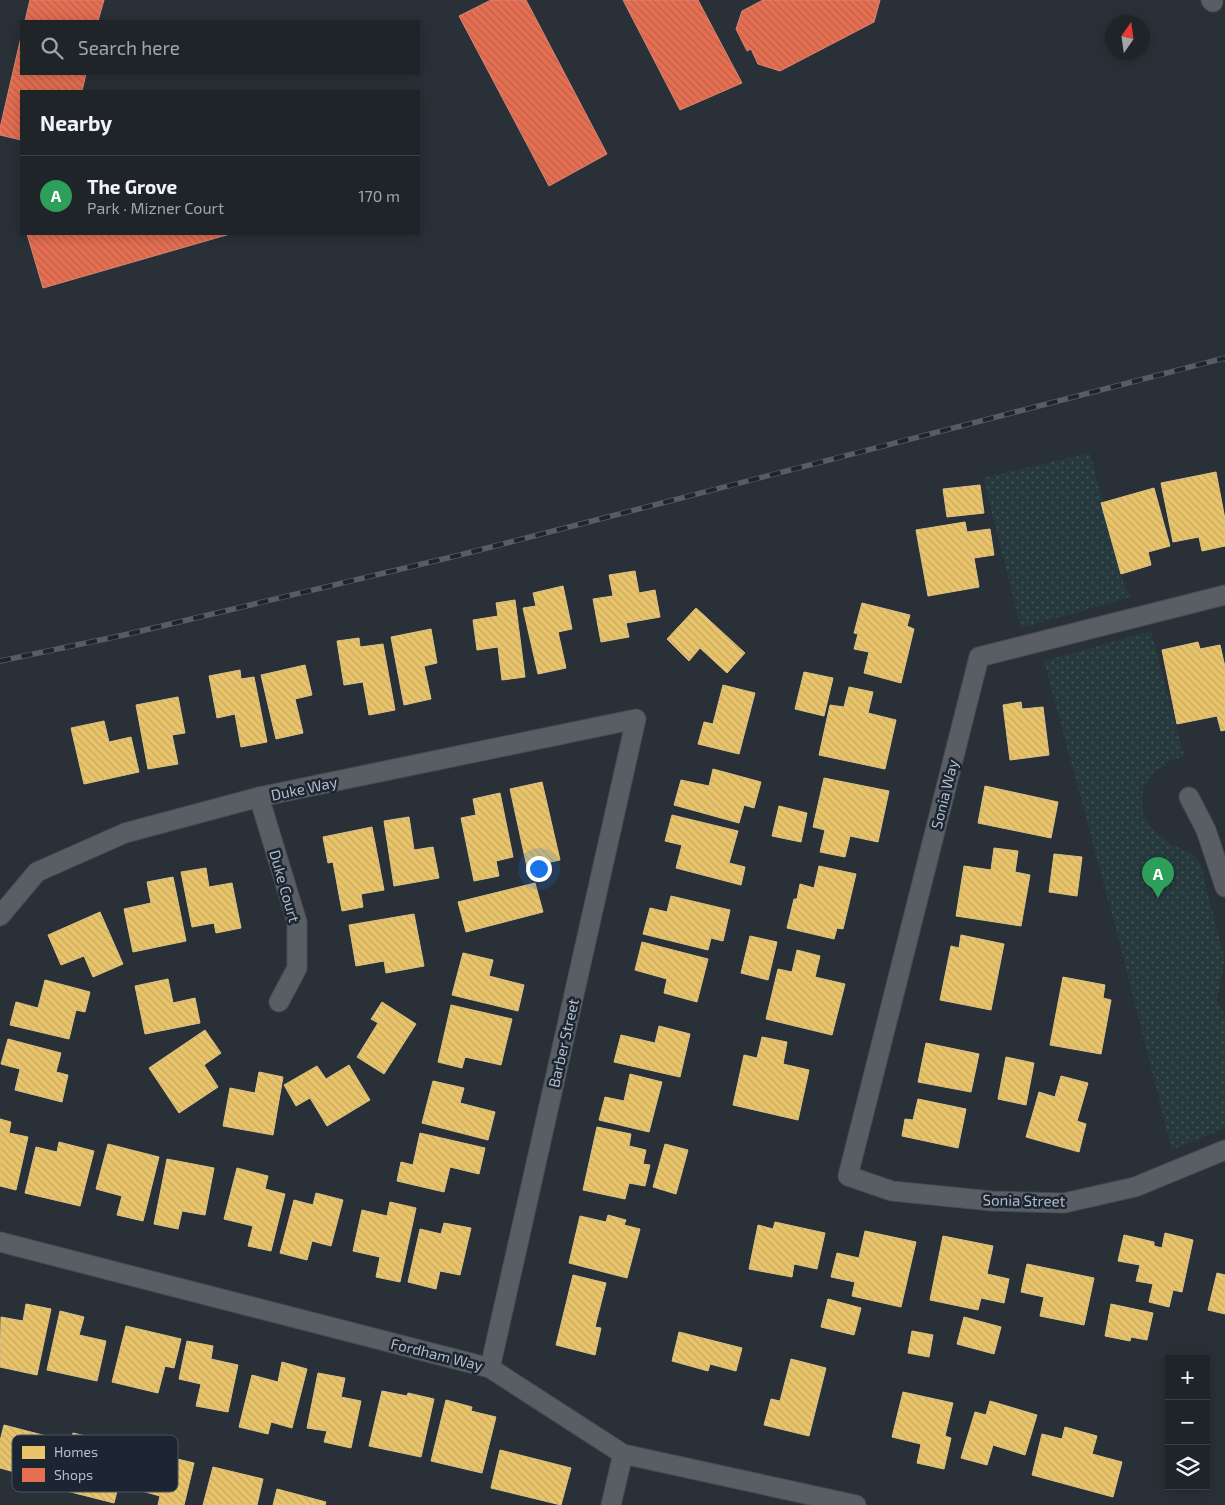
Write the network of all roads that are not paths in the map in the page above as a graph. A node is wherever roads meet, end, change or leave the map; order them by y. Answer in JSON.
{"nodes":[{"id":1,"x":1225,"y":596,"type":"edge"},
{"id":2,"x":636,"y":718,"type":"joint"},
{"id":3,"x":259,"y":797,"type":"junction"},
{"id":4,"x":1189,"y":797,"type":"dead end"},
{"id":5,"x":1225,"y":886,"type":"edge"},
{"id":6,"x":0,"y":916,"type":"edge"},
{"id":7,"x":279,"y":1002,"type":"dead end"},
{"id":8,"x":1225,"y":1150,"type":"edge"},
{"id":9,"x":848,"y":1176,"type":"joint"},
{"id":10,"x":0,"y":1242,"type":"edge"},
{"id":11,"x":490,"y":1368,"type":"junction"},
{"id":12,"x":623,"y":1454,"type":"junction"},
{"id":13,"x":611,"y":1505,"type":"edge"},
{"id":14,"x":856,"y":1505,"type":"edge"}],
"edges":[{"from":1,"to":9,"type":"street","name":"Sonia Way"},
{"from":2,"to":3,"type":"street","name":"Duke Way"},
{"from":2,"to":11,"type":"street","name":"Barber Street"},
{"from":3,"to":6,"type":"street","name":"Duke Way"},
{"from":3,"to":7,"type":"street","name":"Duke Court"},
{"from":4,"to":5,"type":"street"},
{"from":8,"to":9,"type":"street","name":"Sonia Street"},
{"from":10,"to":11,"type":"street","name":"Fordham Way"},
{"from":11,"to":12,"type":"street","name":"Fordham Way"},
{"from":12,"to":13,"type":"street"},
{"from":12,"to":14,"type":"street","name":"Fordham Way"}]}
